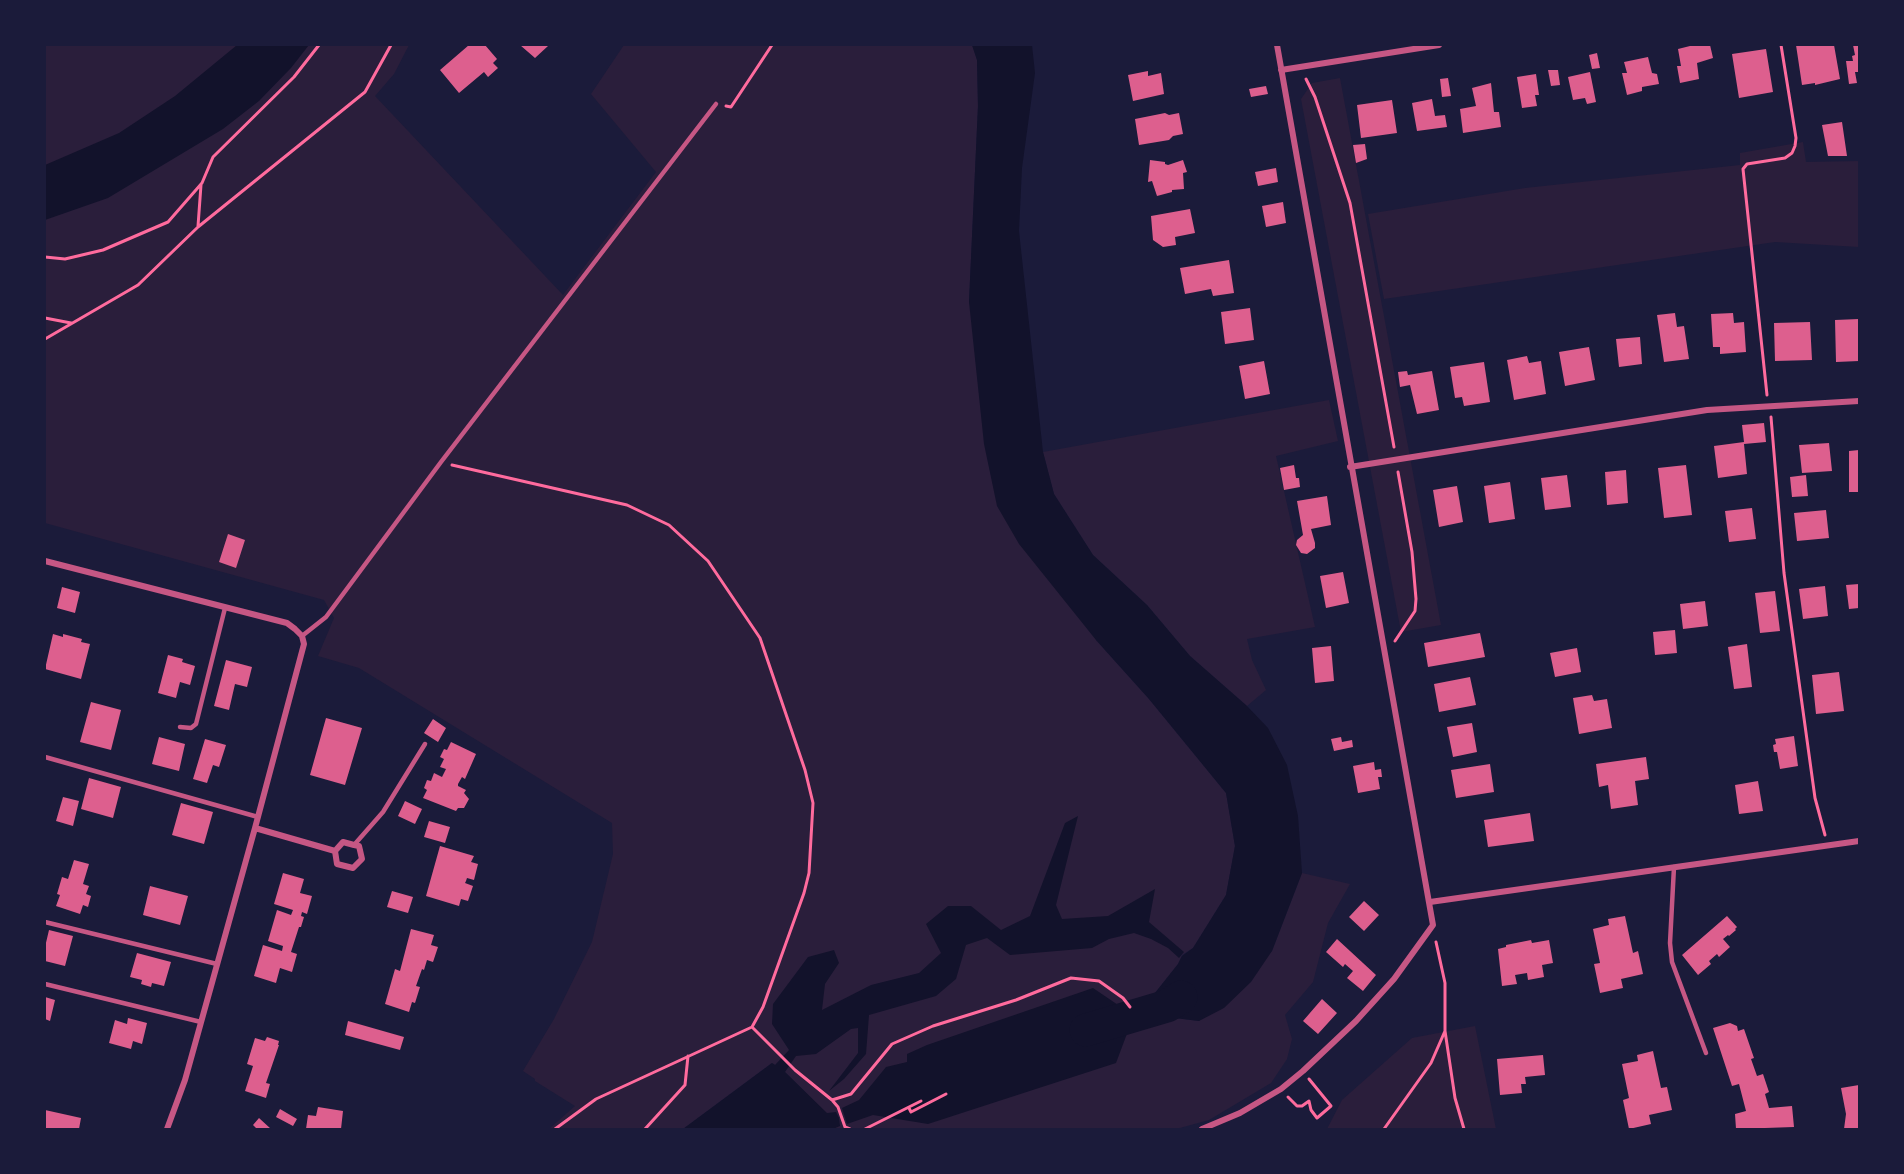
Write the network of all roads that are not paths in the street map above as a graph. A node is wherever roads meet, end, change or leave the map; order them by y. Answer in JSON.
{"nodes":[{"id":1,"x":1277,"y":45,"type":"edge"},
{"id":2,"x":1439,"y":45,"type":"edge"},
{"id":3,"x":1281,"y":70,"type":"junction"},
{"id":4,"x":716,"y":104,"type":"road end"},
{"id":5,"x":1859,"y":401,"type":"edge"},
{"id":6,"x":1350,"y":467,"type":"junction"},
{"id":7,"x":45,"y":561,"type":"edge"},
{"id":8,"x":225,"y":608,"type":"junction"},
{"id":9,"x":302,"y":636,"type":"junction"},
{"id":10,"x":180,"y":727,"type":"dead end"},
{"id":11,"x":425,"y":744,"type":"dead end"},
{"id":12,"x":45,"y":757,"type":"edge"},
{"id":13,"x":258,"y":817,"type":"junction"},
{"id":14,"x":255,"y":828,"type":"junction"},
{"id":15,"x":1859,"y":841,"type":"edge"},
{"id":16,"x":354,"y":845,"type":"junction"},
{"id":17,"x":335,"y":851,"type":"junction"},
{"id":18,"x":1674,"y":867,"type":"junction"},
{"id":19,"x":1430,"y":902,"type":"junction"},
{"id":20,"x":45,"y":922,"type":"edge"},
{"id":21,"x":217,"y":964,"type":"junction"},
{"id":22,"x":45,"y":984,"type":"edge"},
{"id":23,"x":201,"y":1022,"type":"junction"},
{"id":24,"x":1706,"y":1053,"type":"dead end"},
{"id":25,"x":167,"y":1129,"type":"edge"},
{"id":26,"x":1202,"y":1129,"type":"edge"}],
"edges":[{"from":1,"to":3,"type":"street"},
{"from":2,"to":3,"type":"street"},
{"from":3,"to":6,"type":"street"},
{"from":4,"to":9,"type":"lane"},
{"from":5,"to":6,"type":"street"},
{"from":6,"to":19,"type":"street"},
{"from":7,"to":8,"type":"street"},
{"from":8,"to":9,"type":"street"},
{"from":8,"to":10,"type":"lane"},
{"from":9,"to":13,"type":"street"},
{"from":11,"to":16,"type":"lane"},
{"from":12,"to":13,"type":"lane"},
{"from":13,"to":14,"type":"street"},
{"from":14,"to":17,"type":"street"},
{"from":14,"to":21,"type":"street"},
{"from":15,"to":18,"type":"street"},
{"from":16,"to":17,"type":"street"},
{"from":16,"to":17,"type":"street"},
{"from":18,"to":19,"type":"street"},
{"from":18,"to":24,"type":"lane"},
{"from":19,"to":26,"type":"street"},
{"from":20,"to":21,"type":"lane"},
{"from":21,"to":23,"type":"street"},
{"from":22,"to":23,"type":"lane"},
{"from":23,"to":25,"type":"street"}]}
